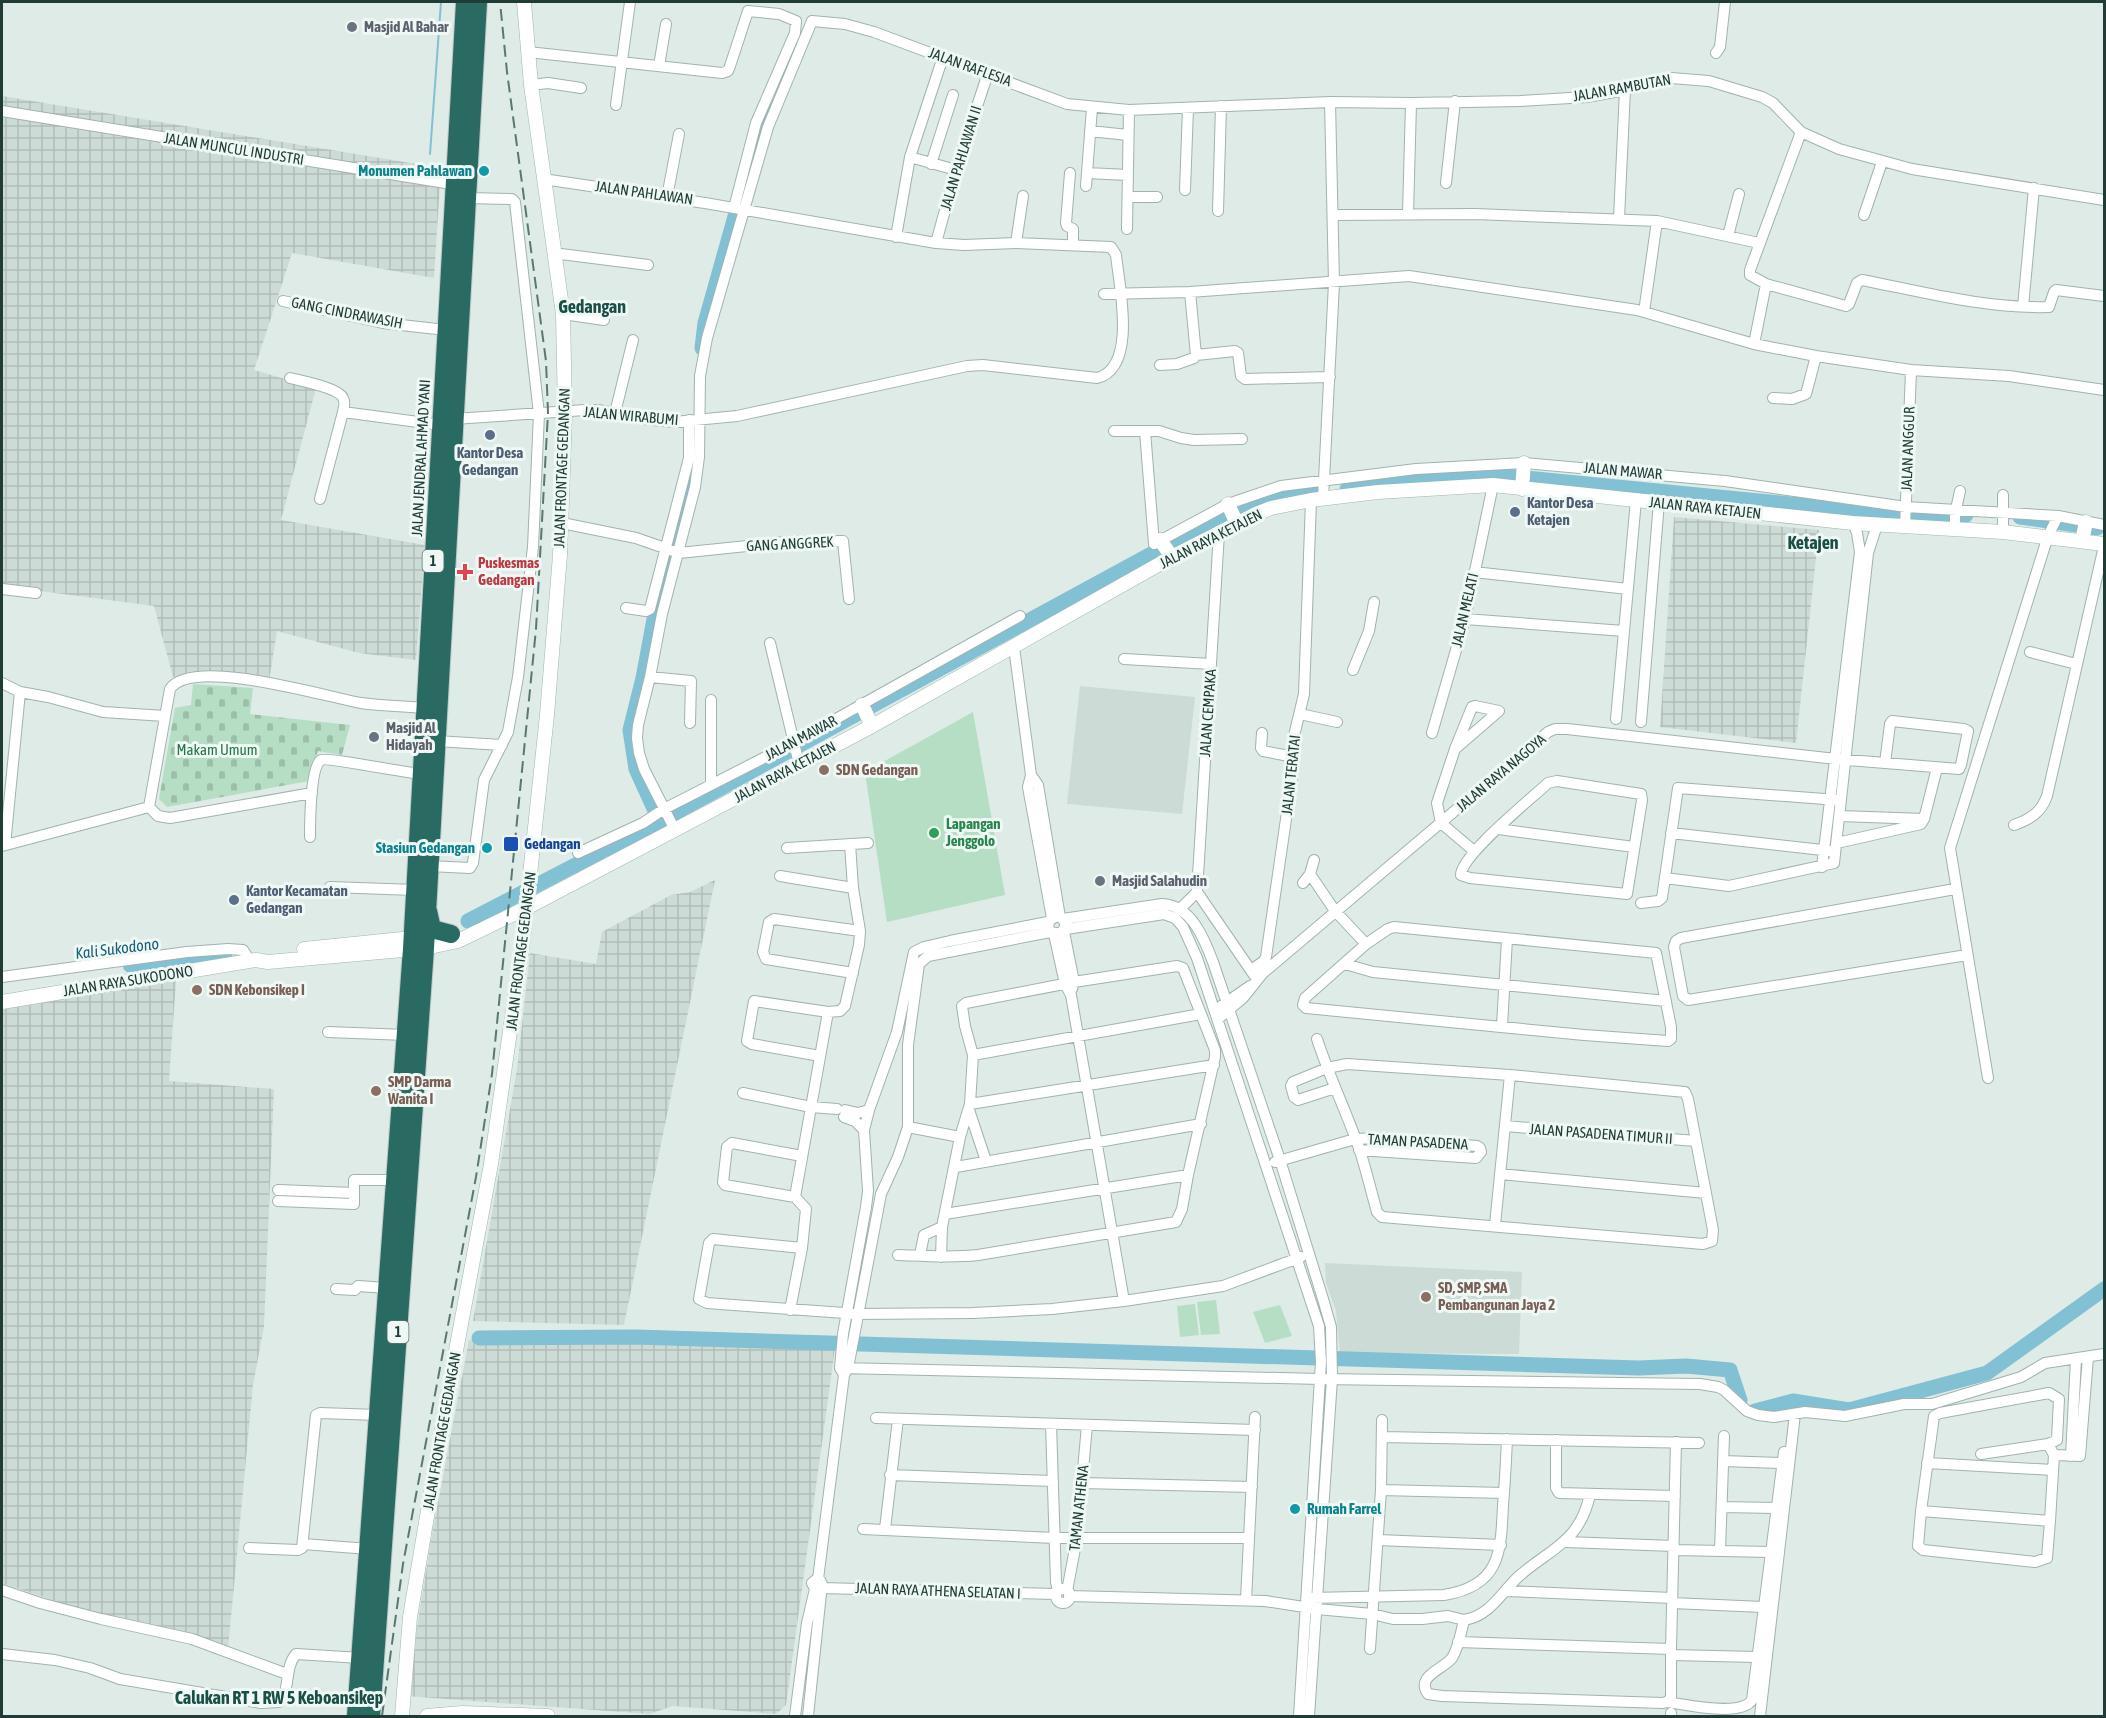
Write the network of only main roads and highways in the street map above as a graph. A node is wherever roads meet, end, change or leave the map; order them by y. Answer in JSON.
{"nodes":[{"id":1,"x":465,"y":2,"type":"edge"},
{"id":2,"x":478,"y":2,"type":"edge"},
{"id":3,"x":462,"y":189,"type":"junction"},
{"id":4,"x":447,"y":422,"type":"junction"},
{"id":5,"x":427,"y":907,"type":"junction"},
{"id":6,"x":451,"y":934,"type":"road end"},
{"id":7,"x":419,"y":943,"type":"junction"},
{"id":8,"x":357,"y":1716,"type":"edge"},
{"id":9,"x":371,"y":1716,"type":"edge"}],
"edges":[{"from":1,"to":3,"type":"highway","number":"1"},
{"from":2,"to":3,"type":"highway","number":"1"},
{"from":3,"to":4,"type":"highway","name":"JALAN JENDRAL AHMAD YANI","number":"1"},
{"from":3,"to":4,"type":"highway","name":"JALAN JENDRAL AHMAD YANI","number":"1"},
{"from":4,"to":5,"type":"highway","name":"JALAN JENDRAL AHMAD YANI","number":"1"},
{"from":4,"to":7,"type":"highway","name":"JALAN JENDRAL AHMAD YANI","number":"1"},
{"from":5,"to":6,"type":"highway"},
{"from":5,"to":7,"type":"highway","name":"JALAN JENDRAL AHMAD YANI","number":"1"},
{"from":7,"to":8,"type":"highway","number":"1"},
{"from":7,"to":9,"type":"highway","number":"1"}]}
